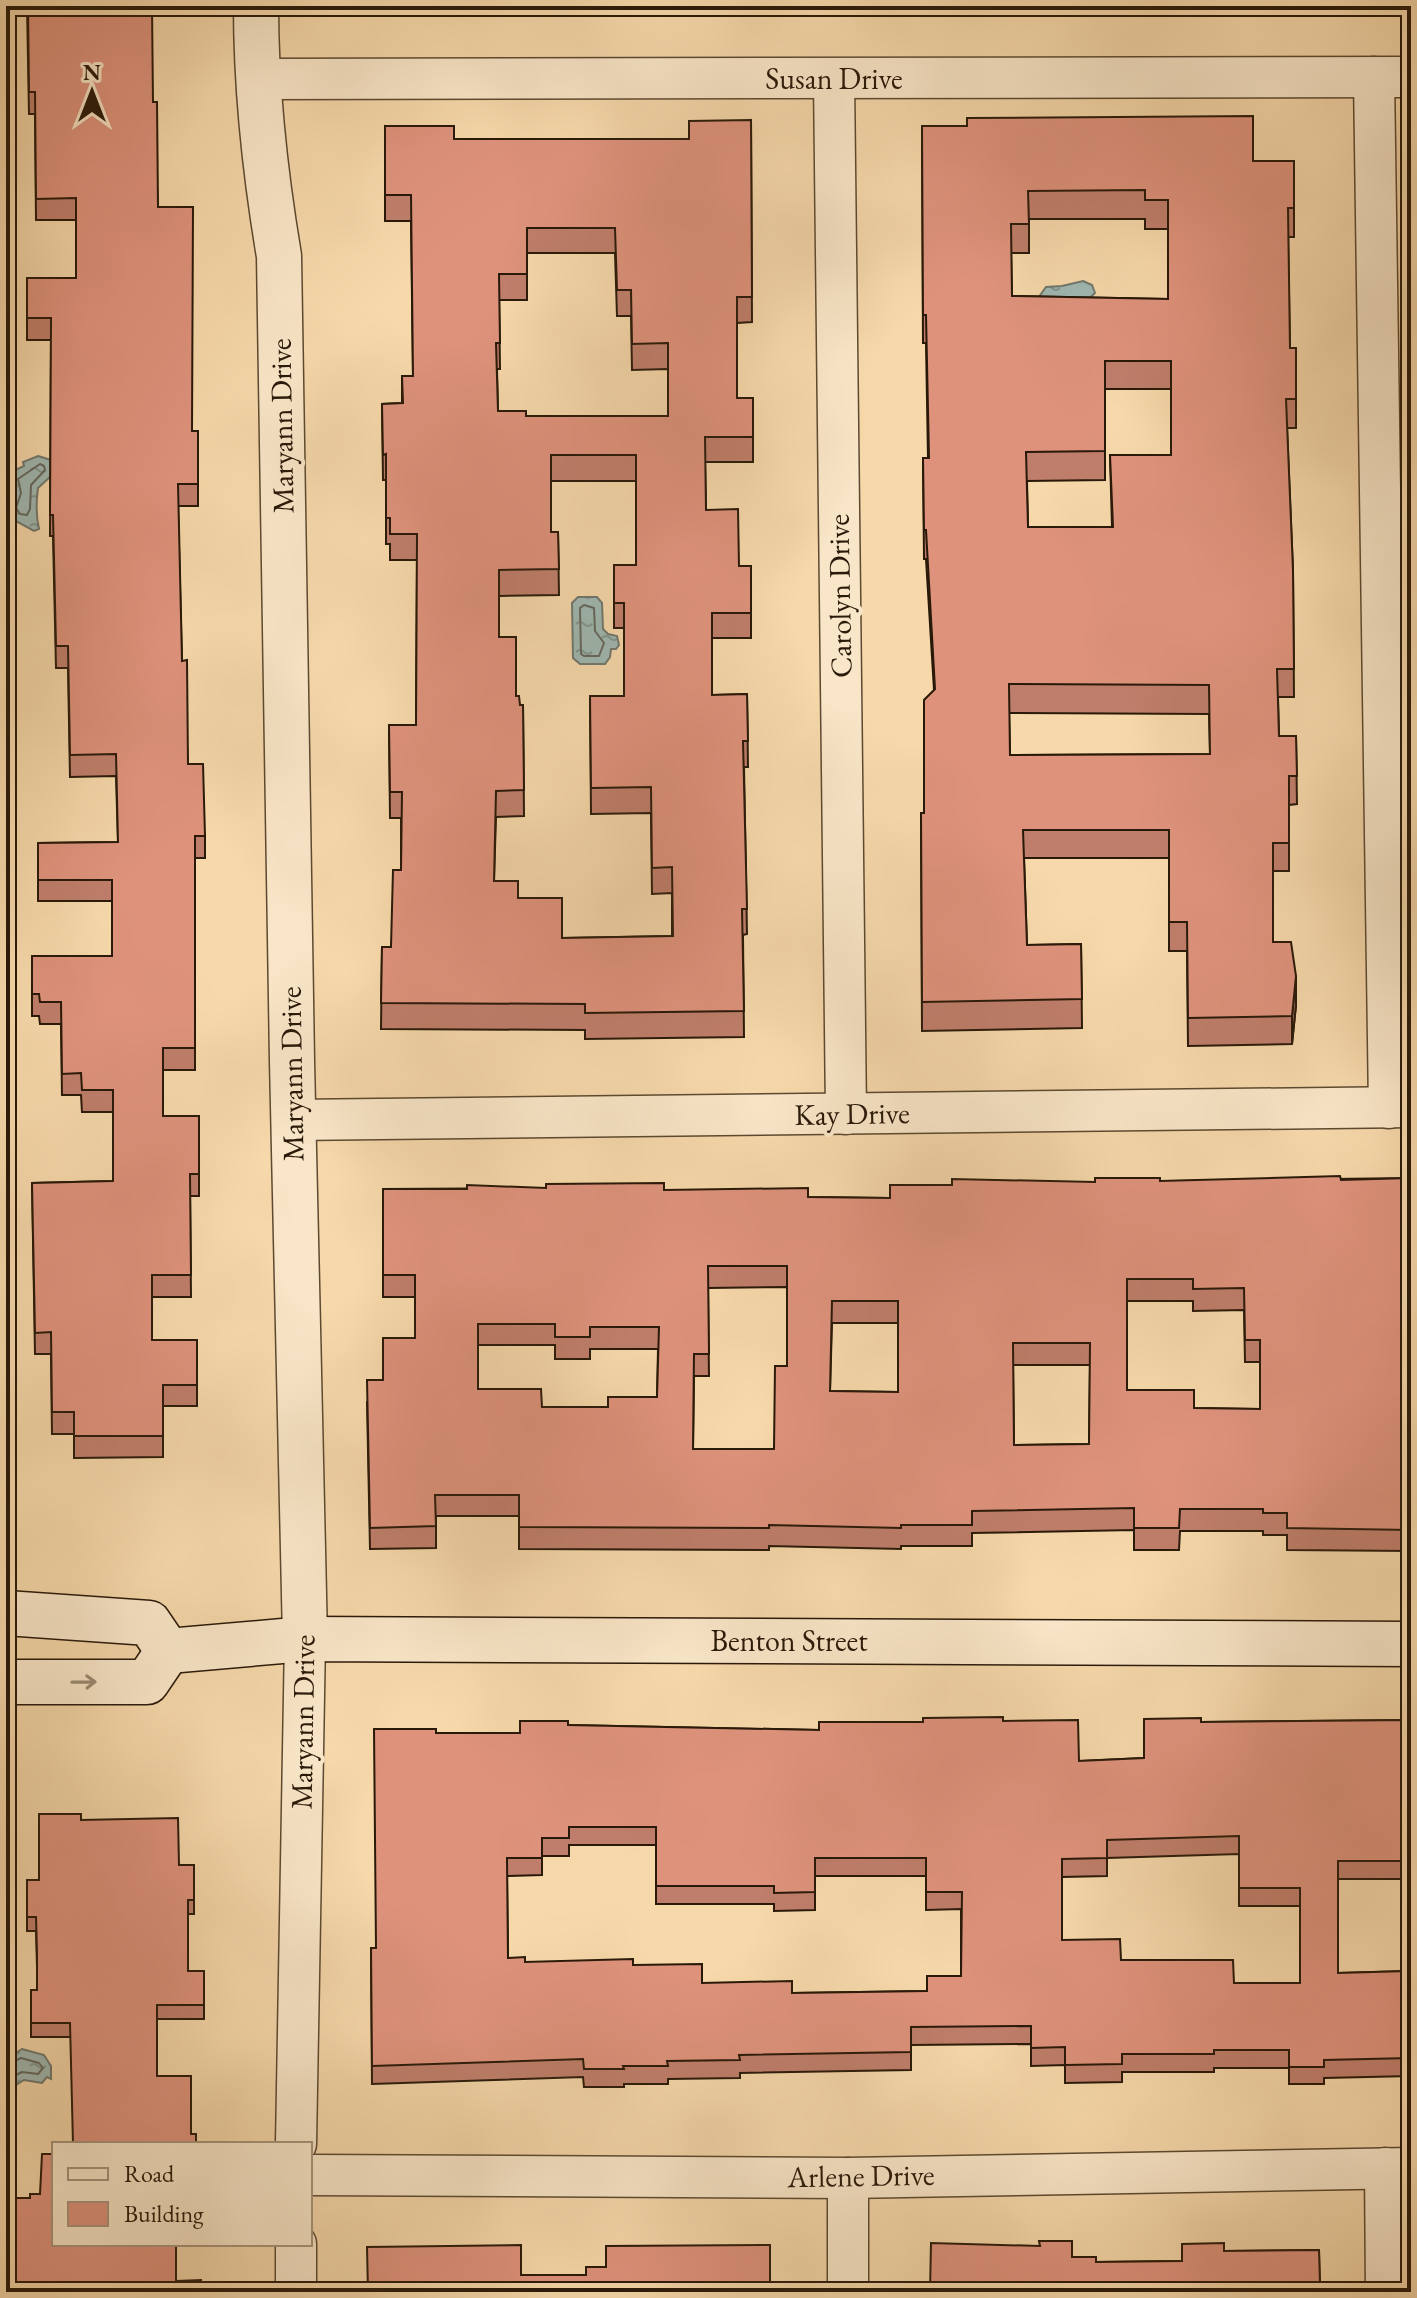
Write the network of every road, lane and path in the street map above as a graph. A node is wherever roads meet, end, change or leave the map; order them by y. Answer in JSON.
{"nodes":[{"id":1,"x":256,"y":6,"type":"edge"},
{"id":2,"x":1393,"y":77,"type":"edge"},
{"id":3,"x":257,"y":79,"type":"junction"},
{"id":4,"x":834,"y":79,"type":"junction"},
{"id":5,"x":1400,"y":1107,"type":"edge"},
{"id":6,"x":846,"y":1114,"type":"junction"},
{"id":7,"x":293,"y":1120,"type":"junction"},
{"id":8,"x":6,"y":1613,"type":"edge"},
{"id":9,"x":305,"y":1639,"type":"junction"},
{"id":10,"x":1411,"y":1644,"type":"edge"},
{"id":11,"x":168,"y":1651,"type":"junction"},
{"id":12,"x":6,"y":1682,"type":"edge"},
{"id":13,"x":296,"y":2142,"type":"edge"},
{"id":14,"x":1398,"y":2168,"type":"edge"},
{"id":15,"x":312,"y":2175,"type":"edge"},
{"id":16,"x":848,"y":2178,"type":"junction"},
{"id":17,"x":296,"y":2246,"type":"edge"},
{"id":18,"x":296,"y":2292,"type":"edge"},
{"id":19,"x":848,"y":2292,"type":"edge"},
{"id":20,"x":1386,"y":2292,"type":"edge"}],
"edges":[{"from":1,"to":3,"type":"street","name":"Maryann Drive"},
{"from":2,"to":4,"type":"street","name":"Susan Drive"},
{"from":2,"to":5,"type":"street"},
{"from":3,"to":4,"type":"street","name":"Susan Drive"},
{"from":3,"to":7,"type":"street","name":"Maryann Drive"},
{"from":4,"to":6,"type":"street","name":"Carolyn Drive"},
{"from":5,"to":6,"type":"street","name":"Kay Drive"},
{"from":6,"to":7,"type":"street","name":"Kay Drive"},
{"from":7,"to":9,"type":"street","name":"Maryann Drive"},
{"from":8,"to":11,"type":"street"},
{"from":9,"to":10,"type":"street","name":"Benton Street"},
{"from":9,"to":11,"type":"street","name":"Benton Street"},
{"from":9,"to":13,"type":"street","name":"Maryann Drive"},
{"from":12,"to":11,"type":"street","one_way":true},
{"from":14,"to":16,"type":"street","name":"Arlene Drive"},
{"from":14,"to":20,"type":"street"},
{"from":15,"to":16,"type":"street","name":"Arlene Drive"},
{"from":16,"to":19,"type":"street"},
{"from":17,"to":18,"type":"street"}]}
